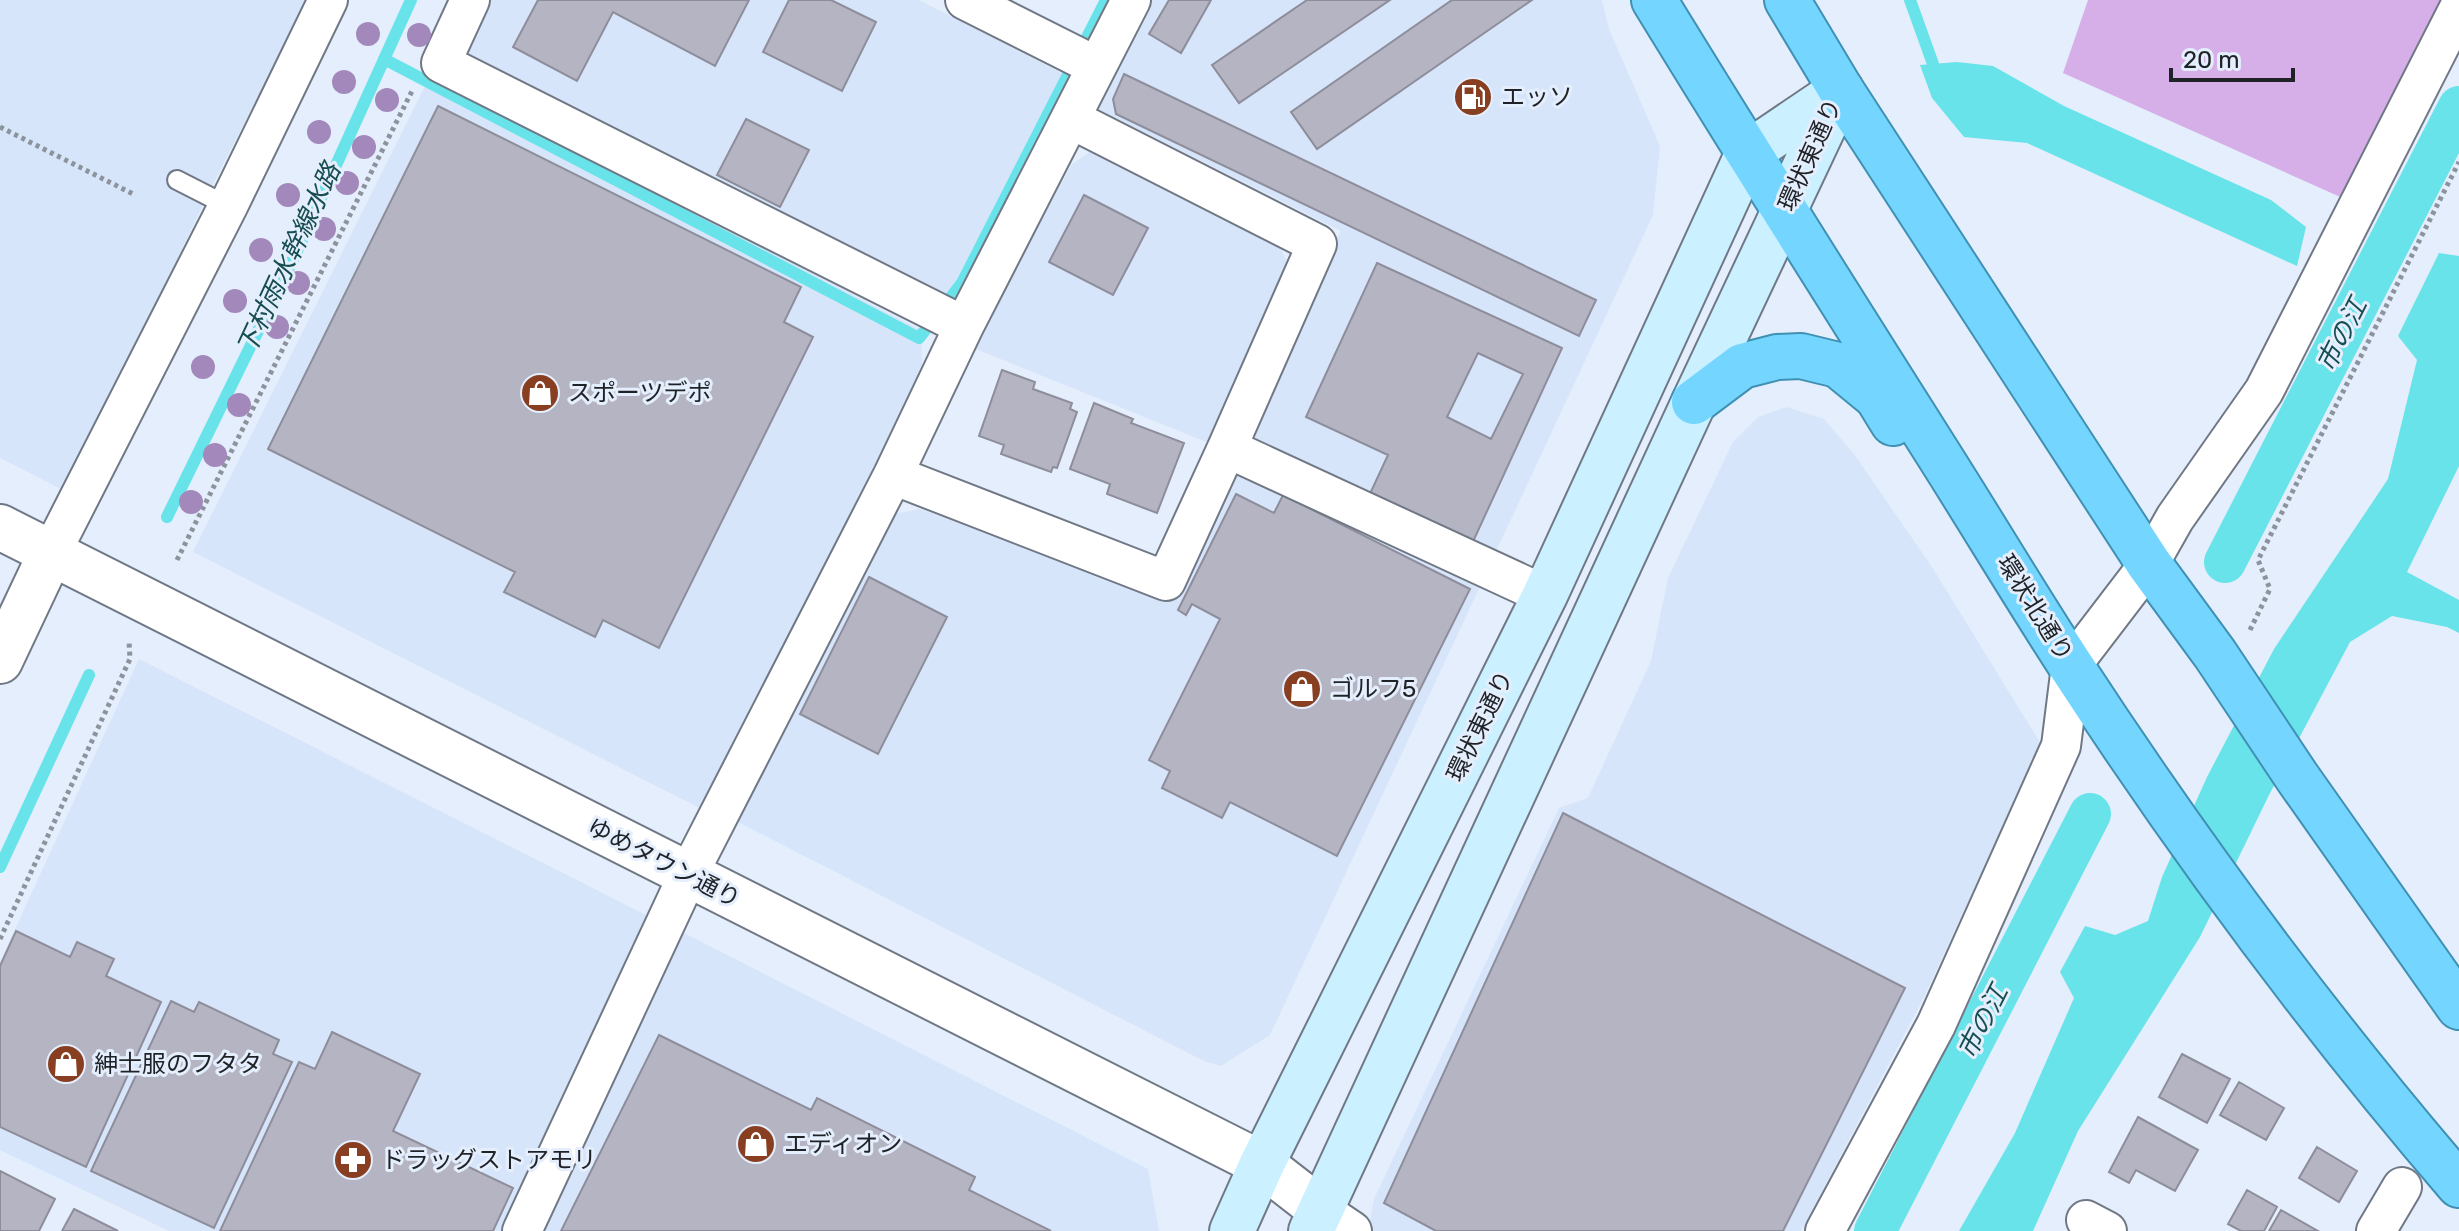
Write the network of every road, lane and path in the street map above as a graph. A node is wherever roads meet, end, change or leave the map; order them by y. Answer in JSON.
{"nodes":[{"id":1,"x":328,"y":0,"type":"edge"},
{"id":2,"x":470,"y":0,"type":"edge"},
{"id":3,"x":965,"y":0,"type":"edge"},
{"id":4,"x":1131,"y":0,"type":"edge"},
{"id":5,"x":1654,"y":0,"type":"edge"},
{"id":6,"x":1787,"y":0,"type":"edge"},
{"id":7,"x":2459,"y":8,"type":"edge"},
{"id":8,"x":1081,"y":59,"type":"junction"},
{"id":9,"x":413,"y":89,"type":"dead end"},
{"id":10,"x":1841,"y":90,"type":"junction"},
{"id":11,"x":1071,"y":119,"type":"junction"},
{"id":12,"x":0,"y":127,"type":"edge"},
{"id":13,"x":1748,"y":153,"type":"junction"},
{"id":14,"x":2459,"y":162,"type":"edge"},
{"id":15,"x":177,"y":180,"type":"dead end"},
{"id":16,"x":135,"y":195,"type":"dead end"},
{"id":17,"x":228,"y":206,"type":"junction"},
{"id":18,"x":1785,"y":211,"type":"junction"},
{"id":19,"x":946,"y":317,"type":"junction"},
{"id":20,"x":1694,"y":402,"type":"junction"},
{"id":21,"x":1227,"y":448,"type":"junction"},
{"id":22,"x":893,"y":475,"type":"junction"},
{"id":23,"x":0,"y":527,"type":"edge"},
{"id":24,"x":51,"y":553,"type":"junction"},
{"id":25,"x":177,"y":560,"type":"dead end"},
{"id":26,"x":2149,"y":564,"type":"junction"},
{"id":27,"x":1545,"y":595,"type":"junction"},
{"id":28,"x":2248,"y":633,"type":"dead end"},
{"id":29,"x":129,"y":640,"type":"dead end"},
{"id":30,"x":0,"y":661,"type":"edge"},
{"id":31,"x":2071,"y":666,"type":"junction"},
{"id":32,"x":688,"y":875,"type":"junction"},
{"id":33,"x":0,"y":939,"type":"edge"},
{"id":34,"x":2459,"y":1007,"type":"edge"},
{"id":35,"x":1262,"y":1164,"type":"junction"},
{"id":36,"x":2459,"y":1185,"type":"edge"},
{"id":37,"x":2402,"y":1187,"type":"dead end"},
{"id":38,"x":1328,"y":1224,"type":"edge"},
{"id":39,"x":522,"y":1231,"type":"edge"},
{"id":40,"x":1232,"y":1231,"type":"edge"},
{"id":41,"x":1825,"y":1231,"type":"edge"},
{"id":42,"x":2376,"y":1231,"type":"edge"}],
"edges":[{"from":1,"to":17,"type":"street"},
{"from":2,"to":19,"type":"street"},
{"from":3,"to":8,"type":"street"},
{"from":4,"to":8,"type":"street"},
{"from":5,"to":13,"type":"highway","name":"環状北通り"},
{"from":6,"to":10,"type":"highway"},
{"from":7,"to":26,"type":"street"},
{"from":8,"to":11,"type":"street"},
{"from":9,"to":25,"type":"path"},
{"from":10,"to":13,"type":"main road","name":"環状東通り"},
{"from":10,"to":18,"type":"main road","name":"環状東通り"},
{"from":10,"to":26,"type":"highway"},
{"from":11,"to":19,"type":"street"},
{"from":11,"to":21,"type":"street"},
{"from":12,"to":16,"type":"path"},
{"from":13,"to":18,"type":"highway","name":"環状北通り"},
{"from":13,"to":27,"type":"main road","name":"環状東通り"},
{"from":14,"to":28,"type":"path"},
{"from":15,"to":17,"type":"lane"},
{"from":17,"to":24,"type":"street"},
{"from":18,"to":20,"type":"main road","name":"環状東通り"},
{"from":18,"to":31,"type":"highway","name":"環状北通り"},
{"from":19,"to":22,"type":"street"},
{"from":20,"to":31,"type":"highway"},
{"from":20,"to":38,"type":"main road","name":"環状東通り"},
{"from":21,"to":22,"type":"street"},
{"from":21,"to":27,"type":"street"},
{"from":22,"to":32,"type":"street"},
{"from":23,"to":24,"type":"street","name":"ゆめタウン通り"},
{"from":24,"to":30,"type":"street"},
{"from":24,"to":32,"type":"street","name":"ゆめタウン通り"},
{"from":26,"to":31,"type":"street"},
{"from":26,"to":34,"type":"highway"},
{"from":27,"to":35,"type":"main road","name":"環状東通り"},
{"from":29,"to":33,"type":"path"},
{"from":31,"to":36,"type":"highway","name":"環状北通り"},
{"from":31,"to":41,"type":"street"},
{"from":32,"to":35,"type":"street","name":"ゆめタウン通り"},
{"from":32,"to":39,"type":"street"},
{"from":35,"to":38,"type":"street","name":"ゆめタウン通り"},
{"from":35,"to":40,"type":"main road","name":"環状東通り"},
{"from":37,"to":42,"type":"street"}]}
